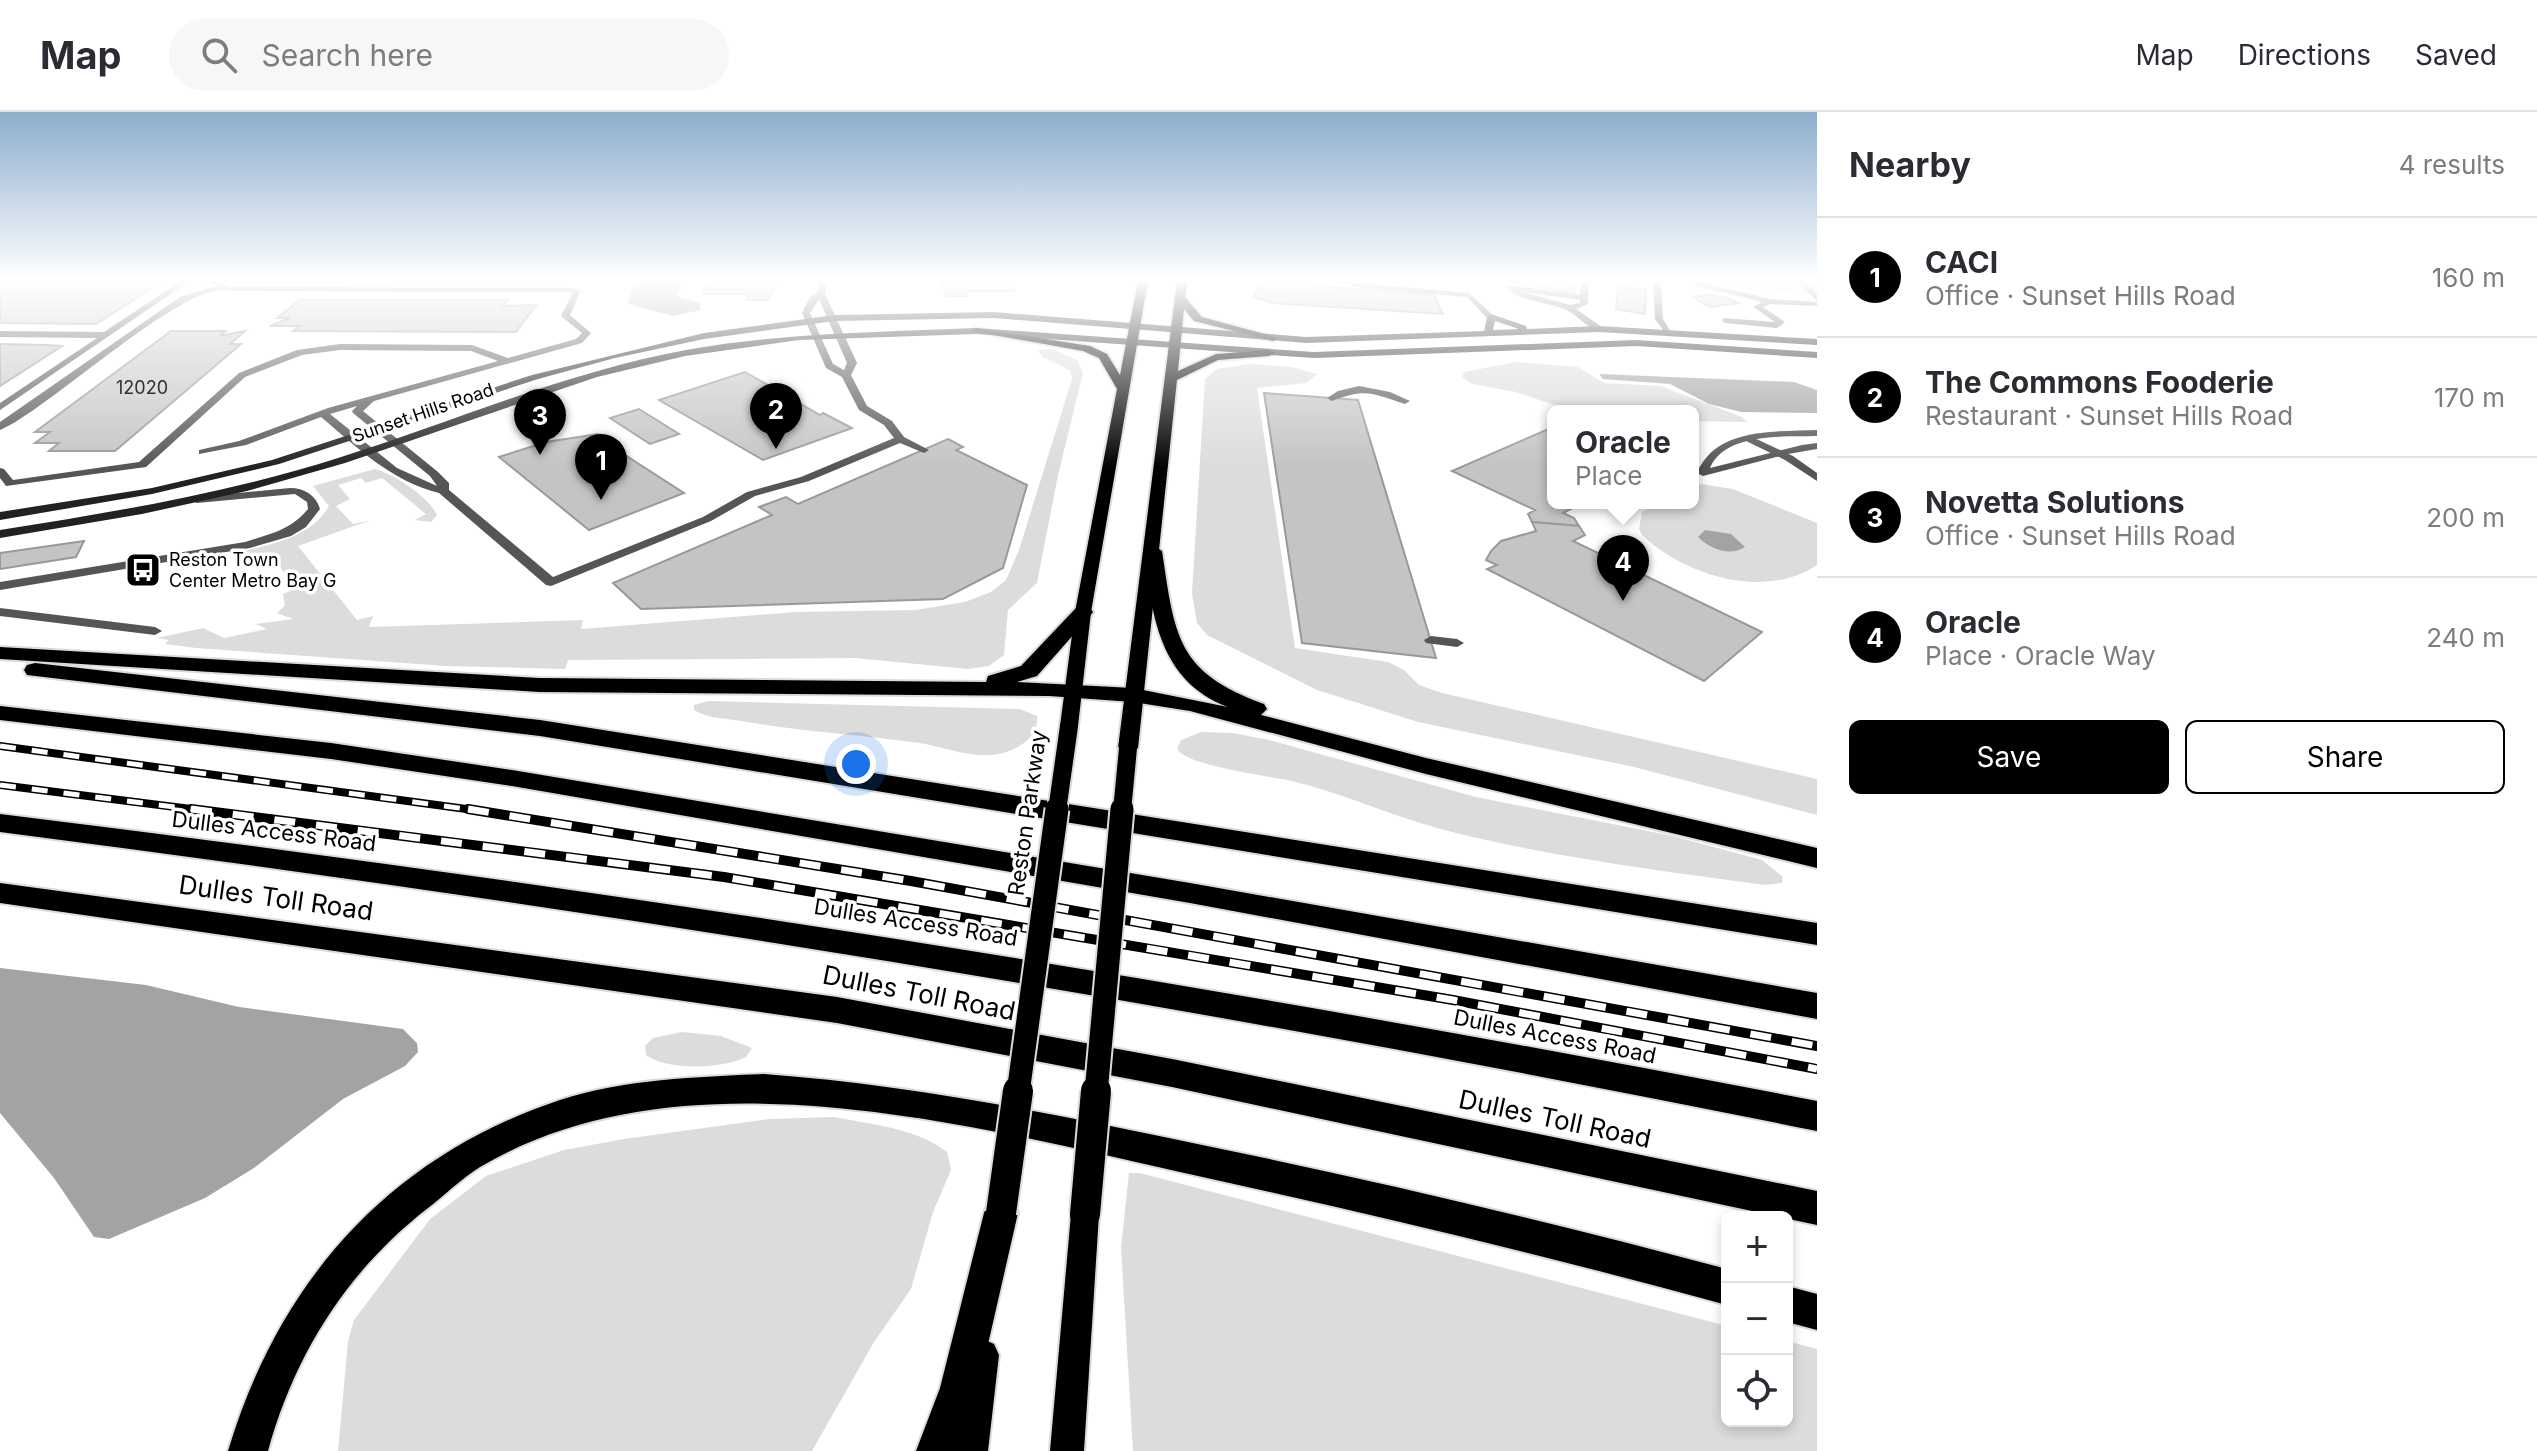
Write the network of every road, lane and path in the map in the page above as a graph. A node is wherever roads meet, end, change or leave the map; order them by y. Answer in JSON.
{"nodes":[{"id":1,"x":94,"y":343,"type":"edge"},
{"id":2,"x":119,"y":343,"type":"edge"},
{"id":3,"x":565,"y":343,"type":"edge"},
{"id":4,"x":670,"y":343,"type":"edge"},
{"id":5,"x":747,"y":343,"type":"edge"},
{"id":6,"x":818,"y":343,"type":"edge"},
{"id":7,"x":844,"y":343,"type":"edge"},
{"id":8,"x":1057,"y":343,"type":"edge"},
{"id":9,"x":1131,"y":343,"type":"edge"},
{"id":10,"x":1147,"y":343,"type":"edge"},
{"id":11,"x":1626,"y":343,"type":"edge"},
{"id":12,"x":1643,"y":343,"type":"edge"},
{"id":13,"x":1175,"y":346,"type":"junction"},
{"id":14,"x":1269,"y":353,"type":"junction"},
{"id":15,"x":1817,"y":355,"type":"edge"},
{"id":16,"x":507,"y":361,"type":"junction"},
{"id":17,"x":846,"y":375,"type":"junction"},
{"id":18,"x":1169,"y":379,"type":"junction"},
{"id":19,"x":1123,"y":389,"type":"junction"},
{"id":20,"x":1332,"y":398,"type":"dead end"},
{"id":21,"x":371,"y":399,"type":"junction"},
{"id":22,"x":1405,"y":401,"type":"dead end"},
{"id":23,"x":0,"y":407,"type":"edge"},
{"id":24,"x":322,"y":413,"type":"junction"},
{"id":25,"x":0,"y":427,"type":"edge"},
{"id":26,"x":381,"y":430,"type":"junction"},
{"id":27,"x":1817,"y":433,"type":"edge"},
{"id":28,"x":354,"y":438,"type":"junction"},
{"id":29,"x":900,"y":439,"type":"junction"},
{"id":30,"x":1750,"y":439,"type":"junction"},
{"id":31,"x":397,"y":442,"type":"junction"},
{"id":32,"x":1817,"y":446,"type":"edge"},
{"id":33,"x":924,"y":450,"type":"dead end"},
{"id":34,"x":1776,"y":451,"type":"junction"},
{"id":35,"x":203,"y":452,"type":"dead end"},
{"id":36,"x":369,"y":452,"type":"junction"},
{"id":37,"x":0,"y":471,"type":"edge"},
{"id":38,"x":1817,"y":478,"type":"edge"},
{"id":39,"x":443,"y":491,"type":"junction"},
{"id":40,"x":191,"y":501,"type":"junction"},
{"id":41,"x":0,"y":516,"type":"edge"},
{"id":42,"x":0,"y":534,"type":"edge"},
{"id":43,"x":1153,"y":551,"type":"junction"},
{"id":44,"x":0,"y":586,"type":"edge"},
{"id":45,"x":0,"y":612,"type":"edge"},
{"id":46,"x":1083,"y":612,"type":"junction"},
{"id":47,"x":155,"y":631,"type":"dead end"},
{"id":48,"x":1431,"y":640,"type":"dead end"},
{"id":49,"x":1457,"y":643,"type":"dead end"},
{"id":50,"x":0,"y":653,"type":"edge"},
{"id":51,"x":0,"y":666,"type":"edge"},
{"id":52,"x":954,"y":690,"type":"junction"},
{"id":53,"x":1075,"y":690,"type":"junction"},
{"id":54,"x":1133,"y":695,"type":"junction"},
{"id":55,"x":0,"y":713,"type":"edge"},
{"id":56,"x":1554,"y":796,"type":"junction"},
{"id":57,"x":0,"y":823,"type":"edge"},
{"id":58,"x":1817,"y":858,"type":"edge"},
{"id":59,"x":0,"y":893,"type":"edge"},
{"id":60,"x":1817,"y":934,"type":"edge"},
{"id":61,"x":1817,"y":1006,"type":"edge"},
{"id":62,"x":1817,"y":1116,"type":"edge"},
{"id":63,"x":1817,"y":1208,"type":"edge"},
{"id":64,"x":1001,"y":1213,"type":"junction"},
{"id":65,"x":1721,"y":1285,"type":"edge"},
{"id":66,"x":1793,"y":1306,"type":"edge"},
{"id":67,"x":1817,"y":1312,"type":"edge"},
{"id":68,"x":248,"y":1451,"type":"edge"},
{"id":69,"x":936,"y":1451,"type":"edge"},
{"id":70,"x":971,"y":1451,"type":"edge"},
{"id":71,"x":1067,"y":1451,"type":"edge"}],
"edges":[{"from":1,"to":23,"type":"street"},
{"from":2,"to":25,"type":"street"},
{"from":3,"to":16,"type":"street"},
{"from":4,"to":26,"type":"main road","name":"Sunset Hills Road"},
{"from":5,"to":31,"type":"main road","name":"Sunset Hills Road"},
{"from":6,"to":17,"type":"street"},
{"from":7,"to":17,"type":"street"},
{"from":8,"to":19,"type":"main road"},
{"from":9,"to":19,"type":"main road","name":"Reston Parkway"},
{"from":10,"to":13,"type":"main road","name":"Sunset Hills Road"},
{"from":11,"to":14,"type":"main road","name":"Sunset Hills Road"},
{"from":12,"to":15,"type":"main road","name":"Sunset Hills Road"},
{"from":13,"to":14,"type":"main road","name":"Sunset Hills Road"},
{"from":13,"to":18,"type":"main road"},
{"from":14,"to":18,"type":"main road"},
{"from":16,"to":21,"type":"street"},
{"from":16,"to":37,"type":"street"},
{"from":17,"to":29,"type":"street"},
{"from":18,"to":43,"type":"main road"},
{"from":19,"to":46,"type":"main road","name":"Reston Parkway"},
{"from":20,"to":22,"type":"street"},
{"from":21,"to":24,"type":"street"},
{"from":21,"to":26,"type":"street"},
{"from":24,"to":28,"type":"street"},
{"from":24,"to":35,"type":"street"},
{"from":26,"to":28,"type":"main road","name":"Sunset Hills Road"},
{"from":26,"to":31,"type":"street"},
{"from":27,"to":30,"type":"street"},
{"from":28,"to":36,"type":"street"},
{"from":28,"to":41,"type":"main road","name":"Sunset Hills Road"},
{"from":29,"to":33,"type":"street"},
{"from":29,"to":39,"type":"street"},
{"from":30,"to":34,"type":"street"},
{"from":30,"to":34,"type":"street"},
{"from":31,"to":36,"type":"main road","name":"Sunset Hills Road"},
{"from":31,"to":39,"type":"street"},
{"from":32,"to":34,"type":"street"},
{"from":34,"to":38,"type":"street"},
{"from":36,"to":39,"type":"street"},
{"from":36,"to":40,"type":"main road","name":"Sunset Hills Road"},
{"from":40,"to":42,"type":"main road","name":"Sunset Hills Road"},
{"from":40,"to":44,"type":"street"},
{"from":43,"to":54,"type":"main road"},
{"from":43,"to":56,"type":"highway"},
{"from":45,"to":47,"type":"street"},
{"from":46,"to":52,"type":"highway"},
{"from":46,"to":53,"type":"main road","name":"Reston Parkway"},
{"from":48,"to":49,"type":"street"},
{"from":50,"to":52,"type":"highway"},
{"from":51,"to":60,"type":"highway"},
{"from":52,"to":53,"type":"highway"},
{"from":53,"to":54,"type":"highway"},
{"from":53,"to":64,"type":"main road","name":"Reston Parkway","bridge":true},
{"from":54,"to":56,"type":"highway"},
{"from":54,"to":71,"type":"main road","bridge":true},
{"from":55,"to":61,"type":"highway"},
{"from":56,"to":58,"type":"highway"},
{"from":57,"to":62,"type":"highway","name":"Dulles Access Road"},
{"from":59,"to":63,"type":"highway","name":"Dulles Toll Road"},
{"from":64,"to":69,"type":"highway"},
{"from":64,"to":70,"type":"main road","name":"Reston Parkway"},
{"from":65,"to":68,"type":"highway"},
{"from":66,"to":67,"type":"highway"}]}
